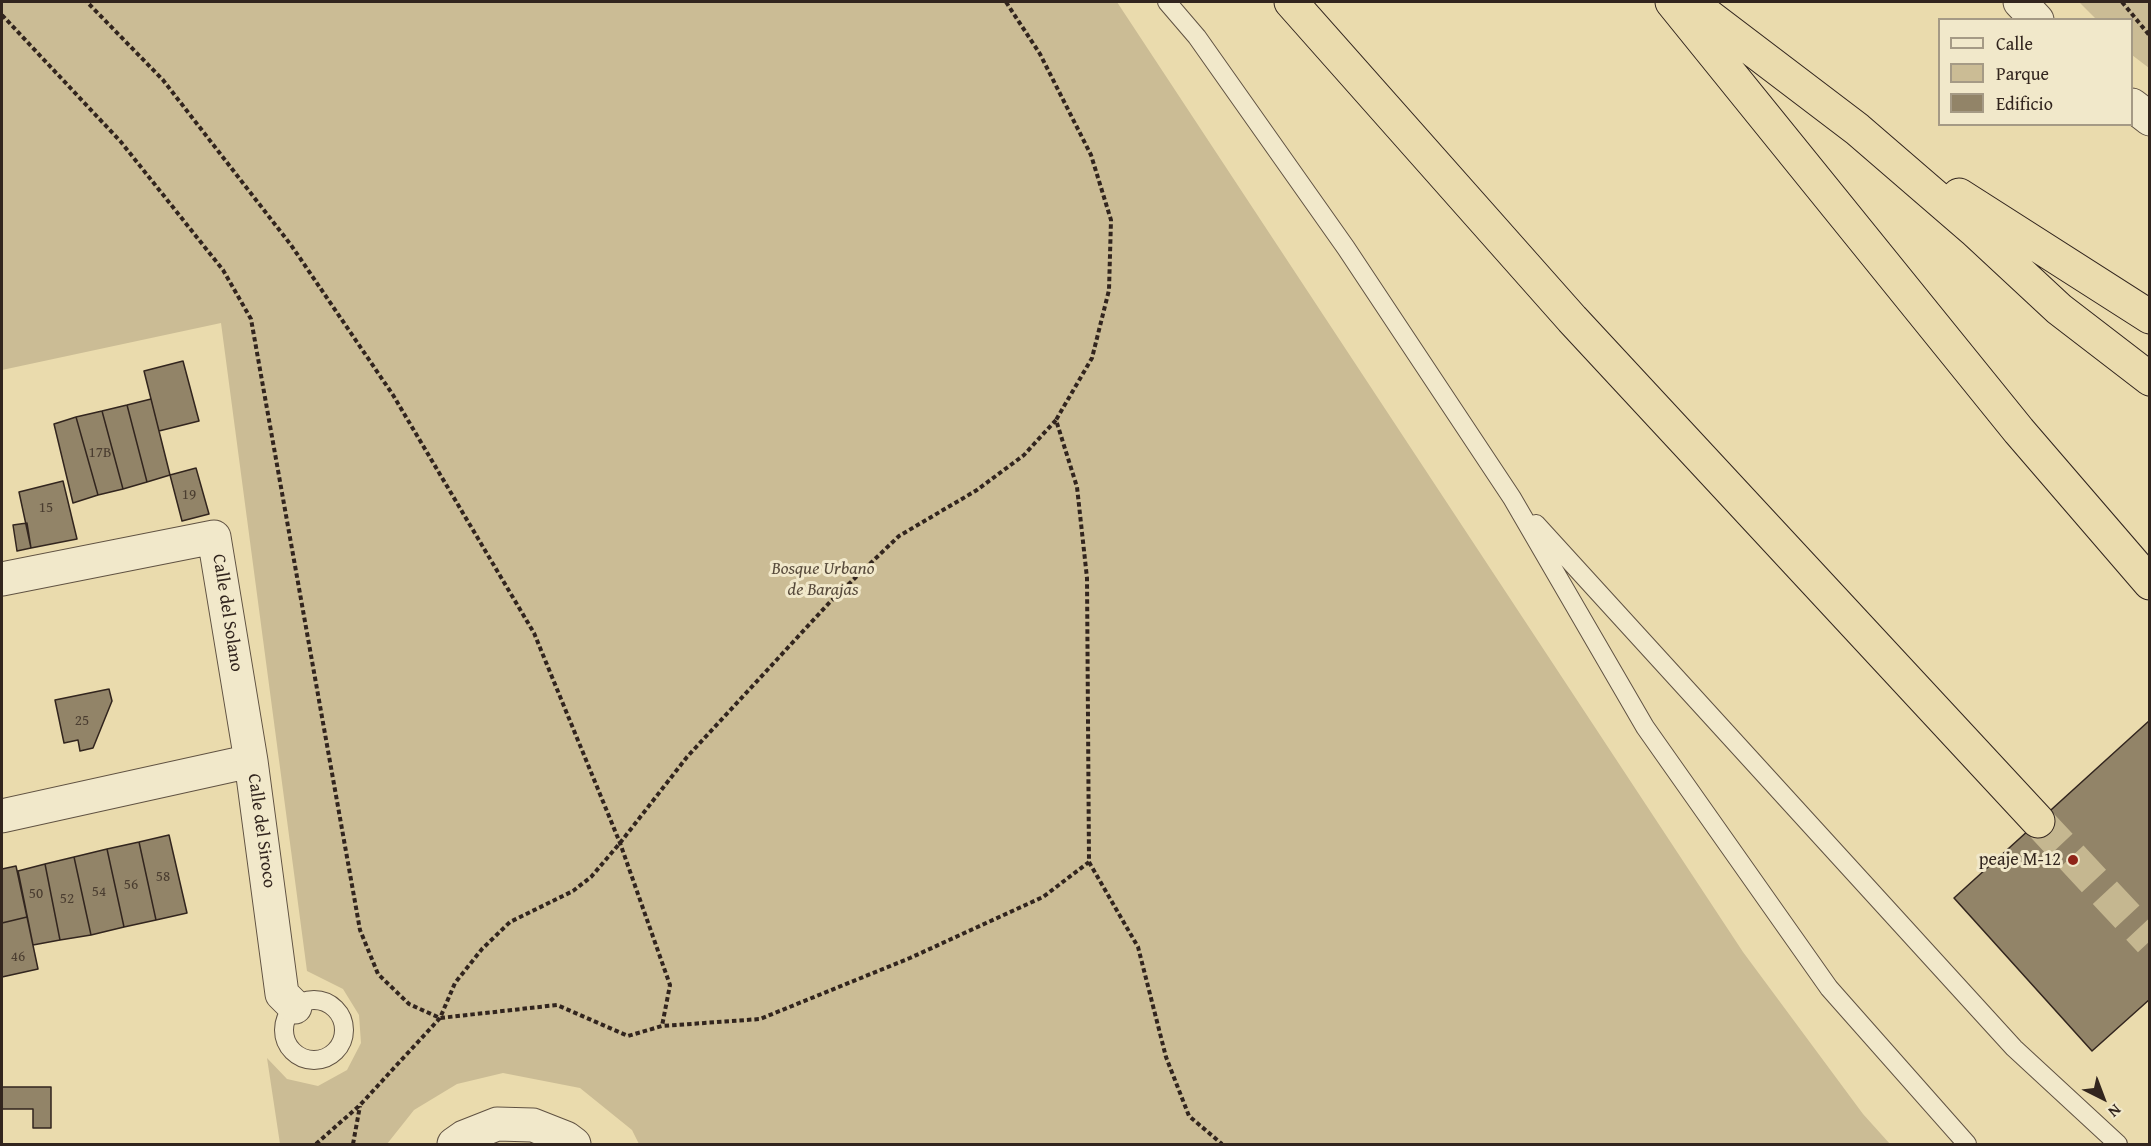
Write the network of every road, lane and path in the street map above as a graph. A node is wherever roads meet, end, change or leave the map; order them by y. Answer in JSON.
{"nodes":[{"id":1,"x":87,"y":2,"type":"edge"},
{"id":2,"x":1006,"y":2,"type":"edge"},
{"id":3,"x":1167,"y":2,"type":"edge"},
{"id":4,"x":1672,"y":2,"type":"edge"},
{"id":5,"x":1690,"y":2,"type":"edge"},
{"id":6,"x":2020,"y":2,"type":"edge"},
{"id":7,"x":2122,"y":2,"type":"edge"},
{"id":8,"x":1300,"y":9,"type":"edge"},
{"id":9,"x":2,"y":15,"type":"edge"},
{"id":10,"x":2035,"y":18,"type":"edge"},
{"id":11,"x":2150,"y":36,"type":"edge"},
{"id":12,"x":2133,"y":106,"type":"edge"},
{"id":13,"x":2150,"y":119,"type":"edge"},
{"id":14,"x":1857,"y":129,"type":"junction"},
{"id":15,"x":2150,"y":317,"type":"edge"},
{"id":16,"x":2150,"y":379,"type":"edge"},
{"id":17,"x":1056,"y":420,"type":"junction"},
{"id":18,"x":1512,"y":498,"type":"junction"},
{"id":19,"x":2,"y":579,"type":"edge"},
{"id":20,"x":2150,"y":583,"type":"edge"},
{"id":21,"x":252,"y":761,"type":"junction"},
{"id":22,"x":2,"y":816,"type":"edge"},
{"id":23,"x":2038,"y":821,"type":"tunnel mouth"},
{"id":24,"x":620,"y":843,"type":"junction"},
{"id":25,"x":1089,"y":862,"type":"junction"},
{"id":26,"x":295,"y":1007,"type":"dead end"},
{"id":27,"x":440,"y":1018,"type":"junction"},
{"id":28,"x":662,"y":1026,"type":"junction"},
{"id":29,"x":360,"y":1105,"type":"junction"},
{"id":30,"x":316,"y":1144,"type":"edge"},
{"id":31,"x":354,"y":1144,"type":"edge"},
{"id":32,"x":454,"y":1144,"type":"edge"},
{"id":33,"x":574,"y":1144,"type":"edge"},
{"id":34,"x":1222,"y":1144,"type":"edge"},
{"id":35,"x":1967,"y":1144,"type":"edge"},
{"id":36,"x":2118,"y":1144,"type":"edge"}],
"edges":[{"from":1,"to":24,"type":"path"},
{"from":2,"to":17,"type":"path"},
{"from":3,"to":18,"type":"lane"},
{"from":4,"to":20,"type":"highway"},
{"from":5,"to":14,"type":"highway"},
{"from":6,"to":10,"type":"street"},
{"from":7,"to":11,"type":"path"},
{"from":8,"to":23,"type":"highway"},
{"from":9,"to":27,"type":"path"},
{"from":12,"to":13,"type":"street"},
{"from":14,"to":15,"type":"highway"},
{"from":14,"to":16,"type":"highway"},
{"from":17,"to":24,"type":"path"},
{"from":17,"to":25,"type":"path"},
{"from":18,"to":35,"type":"lane"},
{"from":18,"to":36,"type":"lane"},
{"from":19,"to":21,"type":"street","name":"Calle del Solano"},
{"from":21,"to":22,"type":"street","name":"Calle del Siroco"},
{"from":21,"to":26,"type":"street","name":"Calle del Siroco"},
{"from":24,"to":27,"type":"path"},
{"from":24,"to":28,"type":"path"},
{"from":25,"to":28,"type":"path"},
{"from":25,"to":34,"type":"path"},
{"from":27,"to":28,"type":"path"},
{"from":27,"to":29,"type":"path"},
{"from":29,"to":30,"type":"path"},
{"from":29,"to":31,"type":"path"},
{"from":32,"to":33,"type":"street"}]}
